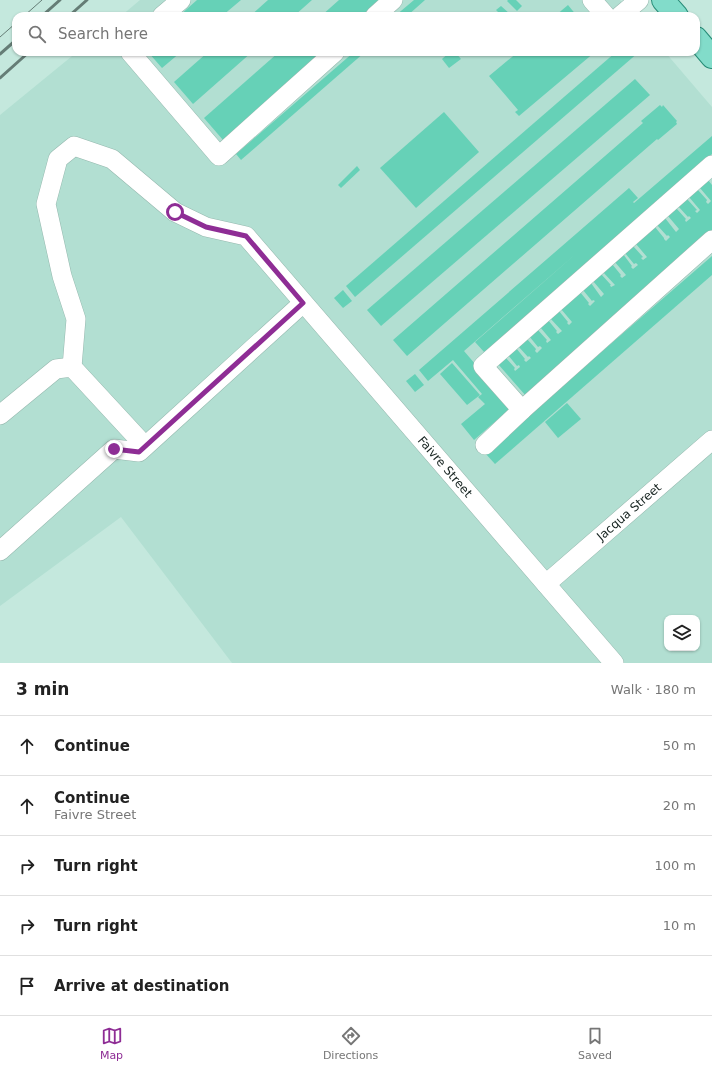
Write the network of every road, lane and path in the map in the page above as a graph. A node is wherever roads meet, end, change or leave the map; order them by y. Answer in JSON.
{"nodes":[{"id":1,"x":181,"y":0,"type":"edge"},
{"id":2,"x":393,"y":0,"type":"edge"},
{"id":3,"x":592,"y":0,"type":"edge"},
{"id":4,"x":639,"y":0,"type":"edge"},
{"id":5,"x":663,"y":0,"type":"edge"},
{"id":6,"x":167,"y":12,"type":"edge"},
{"id":7,"x":380,"y":12,"type":"edge"},
{"id":8,"x":602,"y":12,"type":"edge"},
{"id":9,"x":625,"y":12,"type":"edge"},
{"id":10,"x":674,"y":12,"type":"edge"},
{"id":11,"x":700,"y":43,"type":"edge"},
{"id":12,"x":133,"y":56,"type":"edge"},
{"id":13,"x":331,"y":56,"type":"edge"},
{"id":14,"x":712,"y":57,"type":"edge"},
{"id":15,"x":712,"y":165,"type":"edge"},
{"id":16,"x":712,"y":240,"type":"edge"},
{"id":17,"x":303,"y":303,"type":"junction"},
{"id":18,"x":72,"y":367,"type":"junction"},
{"id":19,"x":522,"y":410,"type":"junction"},
{"id":20,"x":0,"y":415,"type":"edge"},
{"id":21,"x":712,"y":440,"type":"edge"},
{"id":22,"x":146,"y":446,"type":"junction"},
{"id":23,"x":485,"y":446,"type":"dead end"},
{"id":24,"x":0,"y":551,"type":"edge"},
{"id":25,"x":546,"y":584,"type":"junction"},
{"id":26,"x":614,"y":663,"type":"edge"}],
"edges":[{"from":1,"to":6,"type":"street"},
{"from":2,"to":7,"type":"street"},
{"from":3,"to":8,"type":"street"},
{"from":4,"to":9,"type":"street"},
{"from":5,"to":10,"type":"main road"},
{"from":11,"to":14,"type":"main road"},
{"from":12,"to":13,"type":"street"},
{"from":15,"to":19,"type":"street"},
{"from":16,"to":19,"type":"street"},
{"from":17,"to":18,"type":"street","name":"Faivre Street"},
{"from":17,"to":22,"type":"street"},
{"from":17,"to":25,"type":"street","name":"Faivre Street"},
{"from":18,"to":20,"type":"street"},
{"from":18,"to":22,"type":"street"},
{"from":19,"to":23,"type":"street"},
{"from":21,"to":25,"type":"street","name":"Jacqua Street"},
{"from":22,"to":24,"type":"street"},
{"from":25,"to":26,"type":"street","name":"Faivre Street"}]}
